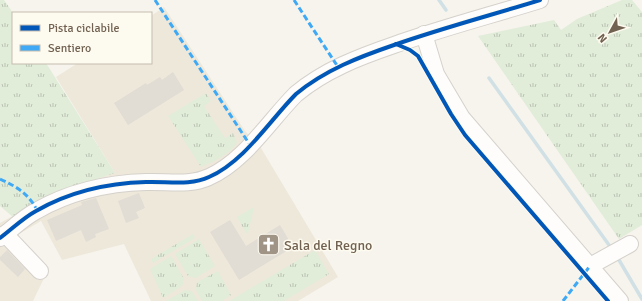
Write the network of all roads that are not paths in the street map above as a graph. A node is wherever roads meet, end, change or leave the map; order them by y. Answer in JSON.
{"nodes":[{"id":1,"x":540,"y":0,"type":"edge"},
{"id":2,"x":424,"y":34,"type":"junction"},
{"id":3,"x":2,"y":236,"type":"edge"},
{"id":4,"x":630,"y":244,"type":"dead end"},
{"id":5,"x":590,"y":266,"type":"junction"},
{"id":6,"x":40,"y":271,"type":"dead end"},
{"id":7,"x":620,"y":301,"type":"edge"}],
"edges":[{"from":1,"to":2,"type":"street"},
{"from":2,"to":3,"type":"street"},
{"from":2,"to":5,"type":"street"},
{"from":3,"to":6,"type":"street"},
{"from":4,"to":5,"type":"street"},
{"from":5,"to":7,"type":"street"}]}
